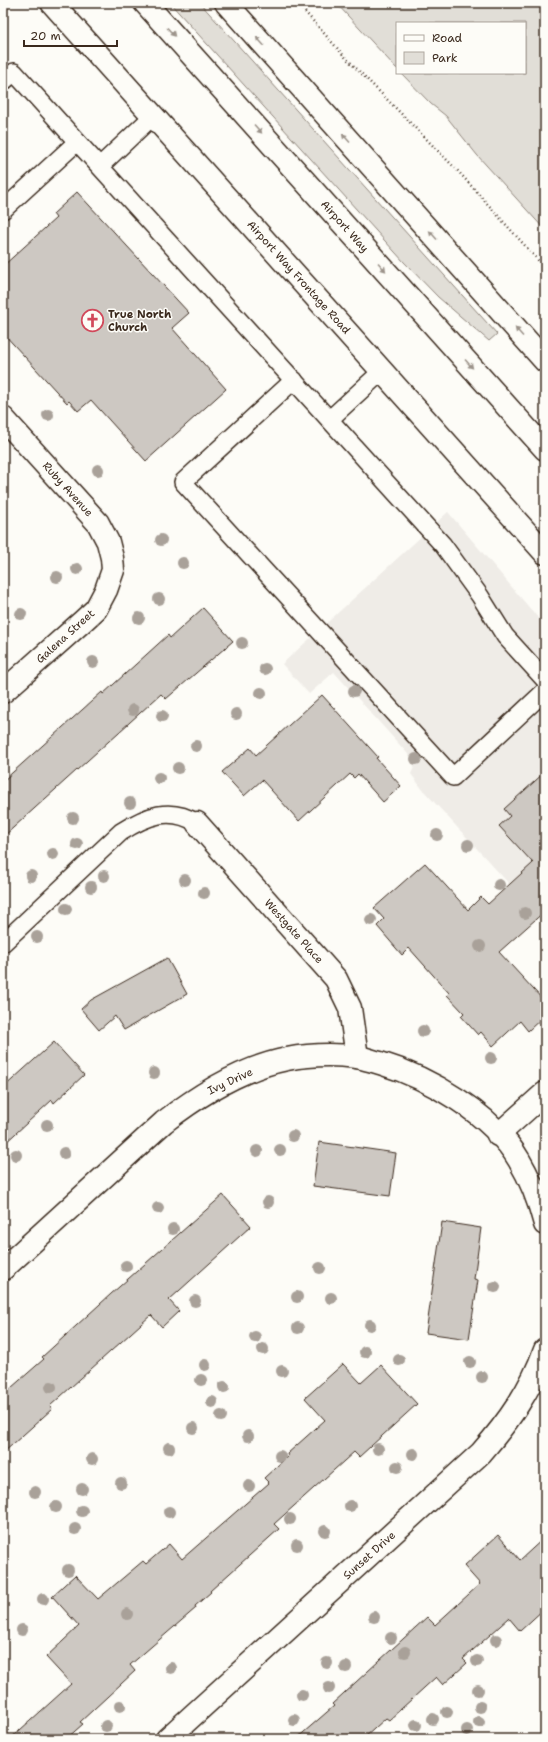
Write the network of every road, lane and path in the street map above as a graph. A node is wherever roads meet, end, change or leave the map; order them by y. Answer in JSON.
{"nodes":[{"id":1,"x":52,"y":3,"type":"edge"},
{"id":2,"x":145,"y":3,"type":"edge"},
{"id":3,"x":226,"y":3,"type":"edge"},
{"id":4,"x":297,"y":3,"type":"edge"},
{"id":5,"x":3,"y":82,"type":"edge"},
{"id":6,"x":154,"y":115,"type":"junction"},
{"id":7,"x":77,"y":142,"type":"junction"},
{"id":8,"x":100,"y":166,"type":"junction"},
{"id":9,"x":3,"y":210,"type":"edge"},
{"id":10,"x":545,"y":268,"type":"edge"},
{"id":11,"x":545,"y":361,"type":"edge"},
{"id":12,"x":382,"y":371,"type":"junction"},
{"id":13,"x":294,"y":380,"type":"junction"},
{"id":14,"x":3,"y":418,"type":"edge"},
{"id":15,"x":330,"y":419,"type":"junction"},
{"id":16,"x":545,"y":449,"type":"edge"},
{"id":17,"x":545,"y":552,"type":"edge"},
{"id":18,"x":113,"y":570,"type":"joint"},
{"id":19,"x":545,"y":680,"type":"edge"},
{"id":20,"x":545,"y":691,"type":"edge"},
{"id":21,"x":3,"y":692,"type":"edge"},
{"id":22,"x":197,"y":823,"type":"joint"},
{"id":23,"x":3,"y":943,"type":"edge"},
{"id":24,"x":357,"y":1057,"type":"junction"},
{"id":25,"x":545,"y":1093,"type":"edge"},
{"id":26,"x":498,"y":1135,"type":"junction"},
{"id":27,"x":545,"y":1224,"type":"edge"},
{"id":28,"x":3,"y":1269,"type":"edge"},
{"id":29,"x":545,"y":1350,"type":"edge"},
{"id":30,"x":167,"y":1739,"type":"edge"}],
"edges":[{"from":1,"to":6,"type":"street","name":"Airport Way Frontage Road"},
{"from":2,"to":16,"type":"street","name":"Airport Way","one_way":true},
{"from":11,"to":3,"type":"street","one_way":true},
{"from":4,"to":10,"type":"path"},
{"from":5,"to":7,"type":"lane"},
{"from":6,"to":8,"type":"lane"},
{"from":6,"to":12,"type":"street","name":"Airport Way Frontage Road"},
{"from":7,"to":8,"type":"lane"},
{"from":7,"to":9,"type":"lane"},
{"from":8,"to":13,"type":"lane"},
{"from":12,"to":15,"type":"lane"},
{"from":12,"to":17,"type":"street","name":"Airport Way Frontage Road"},
{"from":13,"to":15,"type":"lane"},
{"from":13,"to":20,"type":"lane"},
{"from":14,"to":18,"type":"street","name":"Ruby Avenue"},
{"from":15,"to":19,"type":"lane"},
{"from":18,"to":21,"type":"street","name":"Galena Street"},
{"from":22,"to":23,"type":"lane"},
{"from":22,"to":24,"type":"street","name":"Westgate Place"},
{"from":24,"to":26,"type":"street","name":"Ivy Drive"},
{"from":24,"to":28,"type":"street","name":"Ivy Drive"},
{"from":25,"to":26,"type":"street"},
{"from":26,"to":27,"type":"street"},
{"from":29,"to":30,"type":"street","name":"Sunset Drive"}]}
